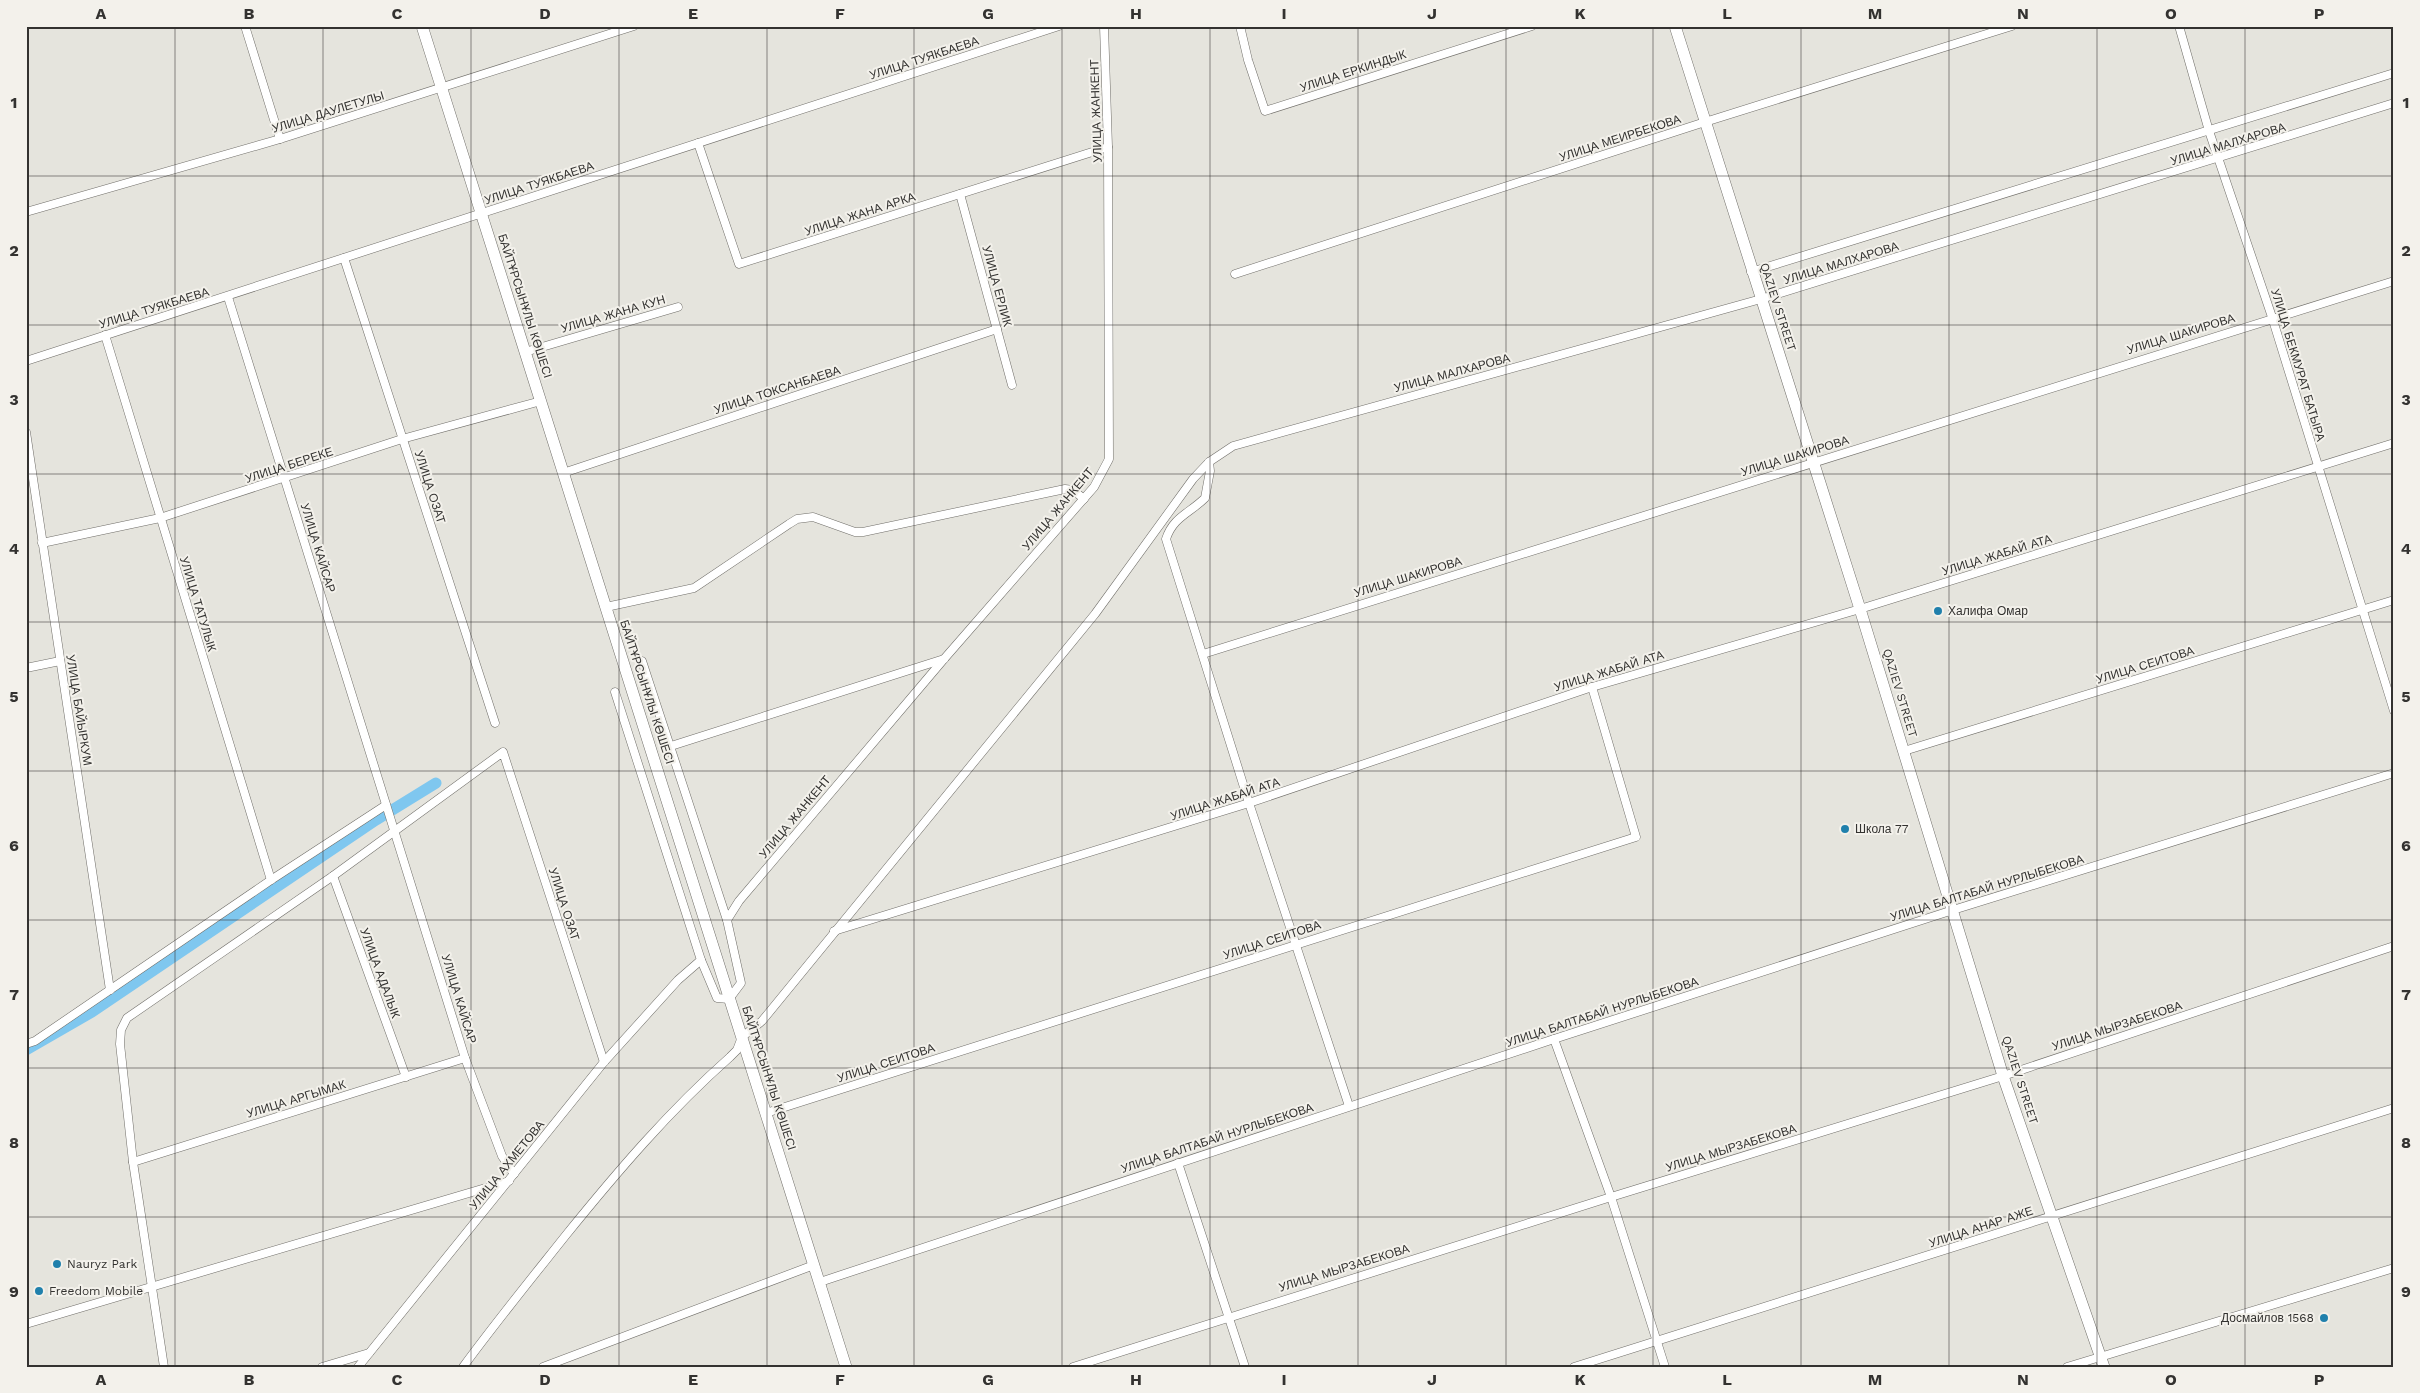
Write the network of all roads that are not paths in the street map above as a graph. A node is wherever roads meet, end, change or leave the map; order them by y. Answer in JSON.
{"nodes":[{"id":1,"x":245,"y":26,"type":"edge"},
{"id":2,"x":422,"y":26,"type":"edge"},
{"id":3,"x":634,"y":26,"type":"edge"},
{"id":4,"x":1059,"y":26,"type":"edge"},
{"id":5,"x":1104,"y":26,"type":"edge"},
{"id":6,"x":1240,"y":26,"type":"edge"},
{"id":7,"x":1532,"y":26,"type":"edge"},
{"id":8,"x":1675,"y":26,"type":"edge"},
{"id":9,"x":2012,"y":26,"type":"edge"},
{"id":10,"x":2179,"y":26,"type":"edge"},
{"id":11,"x":2394,"y":73,"type":"edge"},
{"id":12,"x":442,"y":89,"type":"junction"},
{"id":13,"x":2394,"y":104,"type":"edge"},
{"id":14,"x":1705,"y":122,"type":"junction"},
{"id":15,"x":2209,"y":131,"type":"junction"},
{"id":16,"x":280,"y":139,"type":"junction"},
{"id":17,"x":698,"y":143,"type":"junction"},
{"id":18,"x":1108,"y":147,"type":"junction"},
{"id":19,"x":2219,"y":158,"type":"junction"},
{"id":20,"x":960,"y":194,"type":"junction"},
{"id":21,"x":26,"y":212,"type":"edge"},
{"id":22,"x":481,"y":214,"type":"junction"},
{"id":23,"x":344,"y":258,"type":"junction"},
{"id":24,"x":1751,"y":272,"type":"junction"},
{"id":25,"x":1235,"y":274,"type":"dead end"},
{"id":26,"x":2394,"y":280,"type":"edge"},
{"id":27,"x":228,"y":297,"type":"junction"},
{"id":28,"x":1761,"y":299,"type":"junction"},
{"id":29,"x":678,"y":307,"type":"dead end"},
{"id":30,"x":2272,"y":317,"type":"junction"},
{"id":31,"x":997,"y":329,"type":"junction"},
{"id":32,"x":105,"y":335,"type":"junction"},
{"id":33,"x":525,"y":352,"type":"junction"},
{"id":34,"x":26,"y":361,"type":"edge"},
{"id":35,"x":1012,"y":385,"type":"dead end"},
{"id":36,"x":541,"y":401,"type":"junction"},
{"id":37,"x":26,"y":432,"type":"edge"},
{"id":38,"x":402,"y":439,"type":"junction"},
{"id":39,"x":2394,"y":443,"type":"edge"},
{"id":40,"x":1208,"y":462,"type":"junction"},
{"id":41,"x":1813,"y":462,"type":"junction"},
{"id":42,"x":2318,"y":467,"type":"junction"},
{"id":43,"x":563,"y":473,"type":"junction"},
{"id":44,"x":285,"y":478,"type":"junction"},
{"id":45,"x":1084,"y":499,"type":"junction"},
{"id":46,"x":160,"y":518,"type":"junction"},
{"id":47,"x":42,"y":543,"type":"junction"},
{"id":48,"x":2394,"y":600,"type":"edge"},
{"id":49,"x":606,"y":607,"type":"junction"},
{"id":50,"x":1860,"y":609,"type":"junction"},
{"id":51,"x":2362,"y":610,"type":"junction"},
{"id":52,"x":1203,"y":654,"type":"junction"},
{"id":53,"x":944,"y":658,"type":"junction"},
{"id":54,"x":60,"y":661,"type":"junction"},
{"id":55,"x":642,"y":662,"type":"dead end"},
{"id":56,"x":26,"y":668,"type":"edge"},
{"id":57,"x":1592,"y":687,"type":"junction"},
{"id":58,"x":615,"y":692,"type":"dead end"},
{"id":59,"x":2394,"y":710,"type":"edge"},
{"id":60,"x":495,"y":723,"type":"dead end"},
{"id":61,"x":671,"y":746,"type":"junction"},
{"id":62,"x":1904,"y":751,"type":"junction"},
{"id":63,"x":2394,"y":773,"type":"edge"},
{"id":64,"x":1249,"y":804,"type":"junction"},
{"id":65,"x":386,"y":805,"type":"junction"},
{"id":66,"x":394,"y":828,"type":"junction"},
{"id":67,"x":333,"y":876,"type":"junction"},
{"id":68,"x":271,"y":880,"type":"junction"},
{"id":69,"x":1953,"y":910,"type":"junction"},
{"id":70,"x":727,"y":920,"type":"junction"},
{"id":71,"x":834,"y":931,"type":"junction"},
{"id":72,"x":1296,"y":944,"type":"junction"},
{"id":73,"x":2394,"y":946,"type":"edge"},
{"id":74,"x":701,"y":960,"type":"junction"},
{"id":75,"x":110,"y":990,"type":"junction"},
{"id":76,"x":729,"y":998,"type":"junction"},
{"id":77,"x":742,"y":1037,"type":"junction"},
{"id":78,"x":1554,"y":1039,"type":"junction"},
{"id":79,"x":26,"y":1044,"type":"edge"},
{"id":80,"x":466,"y":1058,"type":"junction"},
{"id":81,"x":604,"y":1062,"type":"junction"},
{"id":82,"x":2003,"y":1076,"type":"junction"},
{"id":83,"x":406,"y":1077,"type":"junction"},
{"id":84,"x":1349,"y":1106,"type":"junction"},
{"id":85,"x":2394,"y":1108,"type":"edge"},
{"id":86,"x":766,"y":1113,"type":"junction"},
{"id":87,"x":133,"y":1162,"type":"junction"},
{"id":88,"x":1178,"y":1163,"type":"junction"},
{"id":89,"x":511,"y":1177,"type":"junction"},
{"id":90,"x":1611,"y":1197,"type":"junction"},
{"id":91,"x":2050,"y":1216,"type":"junction"},
{"id":92,"x":814,"y":1264,"type":"junction"},
{"id":93,"x":2394,"y":1268,"type":"edge"},
{"id":94,"x":820,"y":1282,"type":"junction"},
{"id":95,"x":152,"y":1285,"type":"junction"},
{"id":96,"x":1228,"y":1317,"type":"junction"},
{"id":97,"x":26,"y":1324,"type":"edge"},
{"id":98,"x":1657,"y":1340,"type":"junction"},
{"id":99,"x":369,"y":1353,"type":"junction"},
{"id":100,"x":2102,"y":1361,"type":"edge"},
{"id":101,"x":164,"y":1367,"type":"edge"},
{"id":102,"x":322,"y":1367,"type":"edge"},
{"id":103,"x":358,"y":1367,"type":"edge"},
{"id":104,"x":463,"y":1367,"type":"edge"},
{"id":105,"x":542,"y":1367,"type":"edge"},
{"id":106,"x":846,"y":1367,"type":"edge"},
{"id":107,"x":1074,"y":1367,"type":"edge"},
{"id":108,"x":1245,"y":1367,"type":"edge"},
{"id":109,"x":1574,"y":1367,"type":"edge"},
{"id":110,"x":1665,"y":1367,"type":"edge"},
{"id":111,"x":2067,"y":1367,"type":"edge"}],
"edges":[{"from":1,"to":16,"type":"street"},
{"from":2,"to":12,"type":"main road","name":"БАЙТҰРСЫНҰЛЫ КӨШЕСІ"},
{"from":3,"to":12,"type":"street","name":"УЛИЦА ДАУЛЕТУЛЫ"},
{"from":4,"to":17,"type":"street","name":"УЛИЦА ТУЯКБАЕВА"},
{"from":5,"to":18,"type":"street","name":"УЛИЦА ЖАНКЕНТ"},
{"from":6,"to":7,"type":"street","name":"УЛИЦА ЕРКИНДЫК"},
{"from":8,"to":14,"type":"main road","name":"QAZIEV STREET"},
{"from":9,"to":14,"type":"street","name":"УЛИЦА МЕИРБЕКОВА"},
{"from":10,"to":15,"type":"street","name":"УЛИЦА БЕКМУРАТ БАТЫРА"},
{"from":11,"to":15,"type":"street","name":"УЛИЦА МАЛХАРОВА"},
{"from":12,"to":16,"type":"street","name":"УЛИЦА ДАУЛЕТУЛЫ"},
{"from":12,"to":22,"type":"main road","name":"БАЙТҰРСЫНҰЛЫ КӨШЕСІ"},
{"from":13,"to":19,"type":"street","name":"УЛИЦА МАЛХАРОВА"},
{"from":14,"to":24,"type":"main road","name":"QAZIEV STREET"},
{"from":14,"to":25,"type":"street","name":"УЛИЦА МЕИРБЕКОВА"},
{"from":15,"to":19,"type":"street","name":"УЛИЦА БЕКМУРАТ БАТЫРА"},
{"from":15,"to":24,"type":"street","name":"УЛИЦА МАЛХАРОВА"},
{"from":16,"to":21,"type":"street","name":"УЛИЦА ДАУЛЕТУЛЫ"},
{"from":17,"to":20,"type":"street","name":"УЛИЦА ЖАНА АРКА"},
{"from":17,"to":22,"type":"street","name":"УЛИЦА ТУЯКБАЕВА"},
{"from":18,"to":20,"type":"street","name":"УЛИЦА ЖАНА АРКА"},
{"from":18,"to":45,"type":"street","name":"УЛИЦА ЖАНКЕНТ"},
{"from":19,"to":28,"type":"street","name":"УЛИЦА МАЛХАРОВА"},
{"from":19,"to":30,"type":"street","name":"УЛИЦА БЕКМУРАТ БАТЫРА"},
{"from":20,"to":31,"type":"street","name":"УЛИЦА ЕРЛИК"},
{"from":22,"to":23,"type":"street","name":"УЛИЦА ТУЯКБАЕВА"},
{"from":22,"to":33,"type":"main road","name":"БАЙТҰРСЫНҰЛЫ КӨШЕСІ"},
{"from":23,"to":27,"type":"street","name":"УЛИЦА ТУЯКБАЕВА"},
{"from":23,"to":38,"type":"street","name":"УЛИЦА ОЗАТ"},
{"from":24,"to":28,"type":"main road","name":"QAZIEV STREET"},
{"from":26,"to":30,"type":"street","name":"УЛИЦА ШАКИРОВА"},
{"from":27,"to":32,"type":"street","name":"УЛИЦА ТУЯКБАЕВА"},
{"from":27,"to":44,"type":"street","name":"УЛИЦА КАЙСАР"},
{"from":28,"to":40,"type":"street","name":"УЛИЦА МАЛХАРОВА"},
{"from":28,"to":41,"type":"main road","name":"QAZIEV STREET"},
{"from":29,"to":33,"type":"street","name":"УЛИЦА ЖАНА КУН"},
{"from":30,"to":41,"type":"street","name":"УЛИЦА ШАКИРОВА"},
{"from":30,"to":42,"type":"street","name":"УЛИЦА БЕКМУРАТ БАТЫРА"},
{"from":31,"to":35,"type":"street","name":"УЛИЦА ЕРЛИК"},
{"from":31,"to":43,"type":"street","name":"УЛИЦА ТОКСАНБАЕВА"},
{"from":32,"to":34,"type":"street","name":"УЛИЦА ТУЯКБАЕВА"},
{"from":32,"to":46,"type":"street","name":"УЛИЦА ТАТУЛЫК"},
{"from":33,"to":36,"type":"main road","name":"БАЙТҰРСЫНҰЛЫ КӨШЕСІ"},
{"from":36,"to":38,"type":"street","name":"УЛИЦА БЕРЕКЕ"},
{"from":36,"to":43,"type":"main road","name":"БАЙТҰРСЫНҰЛЫ КӨШЕСІ"},
{"from":37,"to":47,"type":"street","name":"УЛИЦА БАЙЫРКУМ"},
{"from":38,"to":44,"type":"street","name":"УЛИЦА БЕРЕКЕ"},
{"from":38,"to":60,"type":"street","name":"УЛИЦА ОЗАТ"},
{"from":39,"to":42,"type":"street","name":"УЛИЦА ЖАБАЙ АТА"},
{"from":40,"to":52,"type":"street"},
{"from":40,"to":71,"type":"street","name":"УЛИЦА МАЛХАРОВА"},
{"from":41,"to":50,"type":"main road","name":"QAZIEV STREET"},
{"from":41,"to":52,"type":"street","name":"УЛИЦА ШАКИРОВА"},
{"from":42,"to":50,"type":"street","name":"УЛИЦА ЖАБАЙ АТА"},
{"from":42,"to":51,"type":"street","name":"УЛИЦА БЕКМУРАТ БАТЫРА"},
{"from":43,"to":49,"type":"main road","name":"БАЙТҰРСЫНҰЛЫ КӨШЕСІ"},
{"from":44,"to":46,"type":"street","name":"УЛИЦА БЕРЕКЕ"},
{"from":44,"to":65,"type":"street","name":"УЛИЦА КАЙСАР"},
{"from":45,"to":49,"type":"street"},
{"from":45,"to":53,"type":"street","name":"УЛИЦА ЖАНКЕНТ"},
{"from":46,"to":47,"type":"street","name":"УЛИЦА БЕРЕКЕ"},
{"from":46,"to":68,"type":"street","name":"УЛИЦА ТАТУЛЫК"},
{"from":47,"to":54,"type":"street","name":"УЛИЦА БАЙЫРКУМ"},
{"from":48,"to":51,"type":"street","name":"УЛИЦА СЕИТОВА"},
{"from":49,"to":76,"type":"main road","name":"БАЙТҰРСЫНҰЛЫ КӨШЕСІ"},
{"from":50,"to":57,"type":"street","name":"УЛИЦА ЖАБАЙ АТА"},
{"from":50,"to":62,"type":"main road","name":"QAZIEV STREET"},
{"from":51,"to":59,"type":"street","name":"УЛИЦА БЕКМУРАТ БАТЫРА"},
{"from":51,"to":62,"type":"street","name":"УЛИЦА СЕИТОВА"},
{"from":52,"to":64,"type":"street"},
{"from":53,"to":61,"type":"street"},
{"from":53,"to":70,"type":"street","name":"УЛИЦА ЖАНКЕНТ"},
{"from":54,"to":56,"type":"street"},
{"from":54,"to":75,"type":"street","name":"УЛИЦА БАЙЫРКУМ"},
{"from":55,"to":61,"type":"street"},
{"from":57,"to":64,"type":"street","name":"УЛИЦА ЖАБАЙ АТА"},
{"from":57,"to":72,"type":"street","name":"УЛИЦА СЕИТОВА"},
{"from":58,"to":74,"type":"street"},
{"from":61,"to":70,"type":"street"},
{"from":62,"to":69,"type":"main road","name":"QAZIEV STREET"},
{"from":63,"to":69,"type":"street","name":"УЛИЦА БАЛТАБАЙ НУРЛЫБЕКОВА"},
{"from":64,"to":71,"type":"street","name":"УЛИЦА ЖАБАЙ АТА"},
{"from":64,"to":72,"type":"street"},
{"from":65,"to":66,"type":"street","name":"УЛИЦА КАЙСАР"},
{"from":65,"to":68,"type":"street"},
{"from":66,"to":67,"type":"street"},
{"from":66,"to":80,"type":"street","name":"УЛИЦА КАЙСАР"},
{"from":66,"to":81,"type":"street","name":"УЛИЦА ОЗАТ"},
{"from":67,"to":83,"type":"street","name":"УЛИЦА АДАЛЫК"},
{"from":67,"to":87,"type":"street"},
{"from":68,"to":75,"type":"street"},
{"from":69,"to":78,"type":"street","name":"УЛИЦА БАЛТАБАЙ НУРЛЫБЕКОВА"},
{"from":69,"to":82,"type":"main road","name":"QAZIEV STREET"},
{"from":70,"to":76,"type":"street"},
{"from":71,"to":77,"type":"street","name":"УЛИЦА МАЛХАРОВА"},
{"from":72,"to":84,"type":"street"},
{"from":72,"to":86,"type":"street","name":"УЛИЦА СЕИТОВА"},
{"from":73,"to":82,"type":"street","name":"УЛИЦА МЫРЗАБЕКОВА"},
{"from":74,"to":76,"type":"street"},
{"from":74,"to":81,"type":"street","name":"УЛИЦА АХМЕТОВА"},
{"from":75,"to":79,"type":"street"},
{"from":76,"to":77,"type":"main road","name":"БАЙТҰРСЫНҰЛЫ КӨШЕСІ"},
{"from":77,"to":86,"type":"main road","name":"БАЙТҰРСЫНҰЛЫ КӨШЕСІ"},
{"from":77,"to":104,"type":"street"},
{"from":78,"to":84,"type":"street","name":"УЛИЦА БАЛТАБАЙ НУРЛЫБЕКОВА"},
{"from":78,"to":90,"type":"street"},
{"from":80,"to":83,"type":"street","name":"УЛИЦА АРГЫМАК"},
{"from":80,"to":89,"type":"street","name":"УЛИЦА КАЙСАР"},
{"from":81,"to":89,"type":"street","name":"УЛИЦА АХМЕТОВА"},
{"from":82,"to":90,"type":"street","name":"УЛИЦА МЫРЗАБЕКОВА"},
{"from":82,"to":91,"type":"main road","name":"QAZIEV STREET"},
{"from":83,"to":87,"type":"street","name":"УЛИЦА АРГЫМАК"},
{"from":84,"to":88,"type":"street","name":"УЛИЦА БАЛТАБАЙ НУРЛЫБЕКОВА"},
{"from":85,"to":91,"type":"street","name":"УЛИЦА АНАР АЖЕ"},
{"from":86,"to":92,"type":"main road","name":"БАЙТҰРСЫНҰЛЫ КӨШЕСІ"},
{"from":87,"to":95,"type":"street"},
{"from":88,"to":94,"type":"street","name":"УЛИЦА БАЛТАБАЙ НУРЛЫБЕКОВА"},
{"from":88,"to":96,"type":"street"},
{"from":89,"to":95,"type":"street"},
{"from":89,"to":99,"type":"street","name":"УЛИЦА АХМЕТОВА"},
{"from":90,"to":96,"type":"street","name":"УЛИЦА МЫРЗАБЕКОВА"},
{"from":90,"to":98,"type":"street"},
{"from":91,"to":98,"type":"street","name":"УЛИЦА АНАР АЖЕ"},
{"from":91,"to":100,"type":"main road","name":"QAZIEV STREET"},
{"from":92,"to":94,"type":"main road","name":"БАЙТҰРСЫНҰЛЫ КӨШЕСІ"},
{"from":92,"to":105,"type":"street"},
{"from":93,"to":100,"type":"street"},
{"from":94,"to":106,"type":"main road","name":"БАЙТҰРСЫНҰЛЫ КӨШЕСІ"},
{"from":95,"to":97,"type":"street"},
{"from":95,"to":101,"type":"street"},
{"from":96,"to":107,"type":"street","name":"УЛИЦА МЫРЗАБЕКОВА"},
{"from":96,"to":108,"type":"street"},
{"from":98,"to":109,"type":"street","name":"УЛИЦА АНАР АЖЕ"},
{"from":98,"to":110,"type":"street"},
{"from":99,"to":102,"type":"street"},
{"from":99,"to":103,"type":"street","name":"УЛИЦА АХМЕТОВА"},
{"from":100,"to":111,"type":"street"}]}
